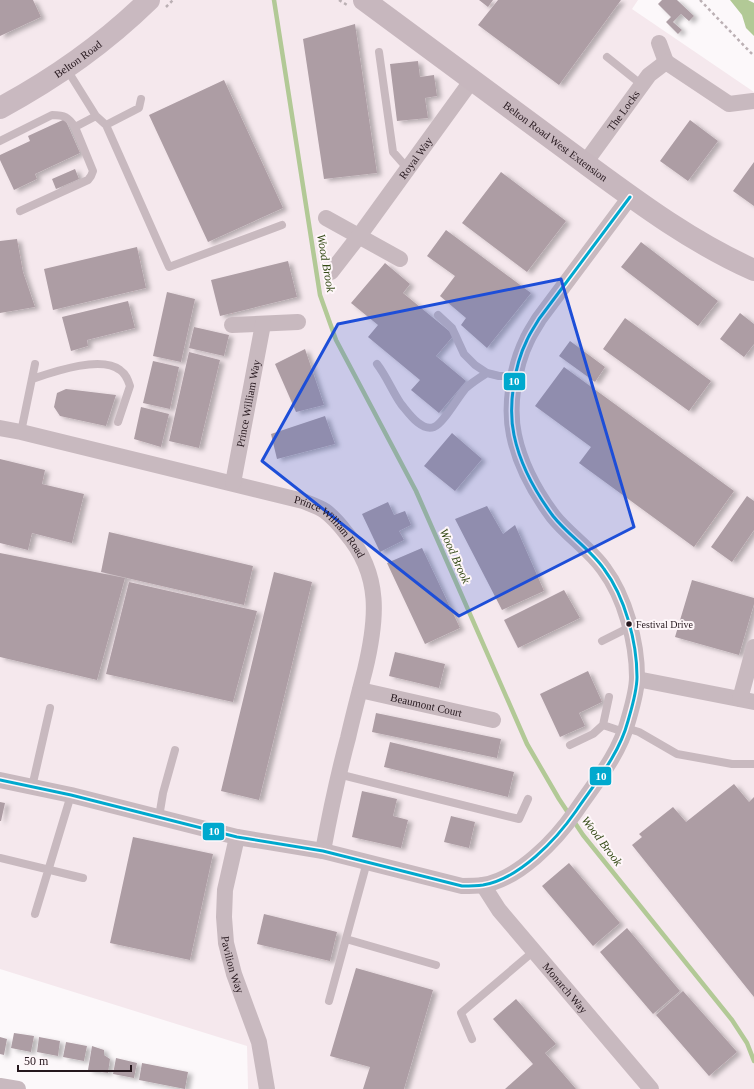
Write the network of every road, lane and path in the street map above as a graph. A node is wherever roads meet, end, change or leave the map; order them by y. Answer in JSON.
{"nodes":[{"id":1,"x":149,"y":0,"type":"edge"},
{"id":2,"x":364,"y":0,"type":"edge"},
{"id":3,"x":700,"y":0,"type":"edge"},
{"id":4,"x":659,"y":43,"type":"dead end"},
{"id":5,"x":379,"y":52,"type":"dead end"},
{"id":6,"x":754,"y":56,"type":"edge"},
{"id":7,"x":607,"y":57,"type":"dead end"},
{"id":8,"x":666,"y":62,"type":"junction"},
{"id":9,"x":66,"y":68,"type":"junction"},
{"id":10,"x":472,"y":80,"type":"junction"},
{"id":11,"x":642,"y":85,"type":"junction"},
{"id":12,"x":141,"y":99,"type":"dead end"},
{"id":13,"x":753,"y":101,"type":"dead end"},
{"id":14,"x":0,"y":108,"type":"edge"},
{"id":15,"x":96,"y":116,"type":"junction"},
{"id":16,"x":106,"y":125,"type":"junction"},
{"id":17,"x":75,"y":127,"type":"junction"},
{"id":18,"x":0,"y":141,"type":"edge"},
{"id":19,"x":585,"y":163,"type":"junction"},
{"id":20,"x":408,"y":169,"type":"junction"},
{"id":21,"x":630,"y":197,"type":"junction"},
{"id":22,"x":20,"y":211,"type":"dead end"},
{"id":23,"x":326,"y":218,"type":"dead end"},
{"id":24,"x":282,"y":225,"type":"dead end"},
{"id":25,"x":359,"y":236,"type":"junction"},
{"id":26,"x":400,"y":259,"type":"dead end"},
{"id":27,"x":754,"y":270,"type":"edge"},
{"id":28,"x":331,"y":272,"type":"dead end"},
{"id":29,"x":438,"y":315,"type":"dead end"},
{"id":30,"x":298,"y":322,"type":"dead end"},
{"id":31,"x":263,"y":324,"type":"junction"},
{"id":32,"x":232,"y":325,"type":"dead end"},
{"id":33,"x":35,"y":364,"type":"dead end"},
{"id":34,"x":378,"y":364,"type":"dead end"},
{"id":35,"x":487,"y":373,"type":"junction"},
{"id":36,"x":515,"y":376,"type":"junction"},
{"id":37,"x":32,"y":379,"type":"junction"},
{"id":38,"x":118,"y":422,"type":"dead end"},
{"id":39,"x":0,"y":428,"type":"edge"},
{"id":40,"x":20,"y":432,"type":"junction"},
{"id":41,"x":233,"y":484,"type":"junction"},
{"id":42,"x":630,"y":627,"type":"junction"},
{"id":43,"x":602,"y":641,"type":"dead end"},
{"id":44,"x":754,"y":648,"type":"edge"},
{"id":45,"x":637,"y":679,"type":"junction"},
{"id":46,"x":360,"y":690,"type":"junction"},
{"id":47,"x":609,"y":697,"type":"dead end"},
{"id":48,"x":747,"y":701,"type":"edge"},
{"id":49,"x":50,"y":708,"type":"dead end"},
{"id":50,"x":493,"y":720,"type":"dead end"},
{"id":51,"x":603,"y":725,"type":"junction"},
{"id":52,"x":625,"y":730,"type":"junction"},
{"id":53,"x":570,"y":745,"type":"dead end"},
{"id":54,"x":175,"y":750,"type":"dead end"},
{"id":55,"x":754,"y":764,"type":"edge"},
{"id":56,"x":338,"y":774,"type":"junction"},
{"id":57,"x":0,"y":780,"type":"edge"},
{"id":58,"x":32,"y":787,"type":"junction"},
{"id":59,"x":71,"y":795,"type":"junction"},
{"id":60,"x":528,"y":799,"type":"dead end"},
{"id":61,"x":159,"y":817,"type":"junction"},
{"id":62,"x":237,"y":837,"type":"junction"},
{"id":63,"x":323,"y":850,"type":"junction"},
{"id":64,"x":0,"y":858,"type":"edge"},
{"id":65,"x":367,"y":862,"type":"junction"},
{"id":66,"x":48,"y":869,"type":"junction"},
{"id":67,"x":82,"y":878,"type":"dead end"},
{"id":68,"x":483,"y":885,"type":"junction"},
{"id":69,"x":35,"y":914,"type":"dead end"},
{"id":70,"x":346,"y":939,"type":"junction"},
{"id":71,"x":534,"y":951,"type":"junction"},
{"id":72,"x":436,"y":965,"type":"dead end"},
{"id":73,"x":329,"y":1002,"type":"dead end"},
{"id":74,"x":472,"y":1039,"type":"dead end"},
{"id":75,"x":0,"y":1086,"type":"edge"},
{"id":76,"x":18,"y":1089,"type":"edge"},
{"id":77,"x":267,"y":1089,"type":"edge"},
{"id":78,"x":651,"y":1089,"type":"edge"}],
"edges":[{"from":1,"to":9,"type":"main road","name":"Belton Road"},
{"from":2,"to":10,"type":"street","name":"Belton Road West Extension"},
{"from":3,"to":6,"type":"path"},
{"from":4,"to":8,"type":"street"},
{"from":5,"to":20,"type":"lane"},
{"from":7,"to":11,"type":"lane"},
{"from":8,"to":11,"type":"street","name":"The Locks"},
{"from":8,"to":13,"type":"street"},
{"from":9,"to":14,"type":"main road","name":"Belton Road"},
{"from":9,"to":15,"type":"lane"},
{"from":10,"to":19,"type":"street","name":"Belton Road West Extension"},
{"from":10,"to":20,"type":"street","name":"Royal Way"},
{"from":11,"to":19,"type":"street","name":"The Locks"},
{"from":12,"to":16,"type":"lane"},
{"from":15,"to":16,"type":"lane"},
{"from":15,"to":17,"type":"lane"},
{"from":16,"to":24,"type":"lane"},
{"from":17,"to":18,"type":"lane"},
{"from":17,"to":22,"type":"lane"},
{"from":19,"to":21,"type":"street","name":"Belton Road West Extension"},
{"from":20,"to":25,"type":"street","name":"Royal Way"},
{"from":21,"to":27,"type":"street","name":"Belton Road West Extension"},
{"from":21,"to":36,"type":"street"},
{"from":23,"to":25,"type":"street"},
{"from":25,"to":26,"type":"street"},
{"from":25,"to":28,"type":"street","name":"Royal Way"},
{"from":29,"to":35,"type":"lane"},
{"from":30,"to":31,"type":"street"},
{"from":31,"to":32,"type":"street"},
{"from":31,"to":41,"type":"street","name":"Prince William Way"},
{"from":33,"to":37,"type":"lane"},
{"from":34,"to":35,"type":"lane"},
{"from":35,"to":36,"type":"lane"},
{"from":36,"to":42,"type":"street"},
{"from":37,"to":38,"type":"lane"},
{"from":37,"to":40,"type":"lane"},
{"from":39,"to":40,"type":"street","name":"Prince William Road"},
{"from":40,"to":41,"type":"street","name":"Prince William Road"},
{"from":41,"to":46,"type":"street","name":"Prince William Road"},
{"from":42,"to":43,"type":"lane"},
{"from":42,"to":45,"type":"street"},
{"from":44,"to":48,"type":"street"},
{"from":45,"to":48,"type":"street"},
{"from":45,"to":52,"type":"street"},
{"from":46,"to":50,"type":"street","name":"Beaumont Court"},
{"from":46,"to":56,"type":"street","name":"Prince William Road"},
{"from":47,"to":51,"type":"lane"},
{"from":49,"to":58,"type":"lane"},
{"from":51,"to":52,"type":"lane"},
{"from":51,"to":53,"type":"lane"},
{"from":52,"to":55,"type":"lane"},
{"from":52,"to":68,"type":"street"},
{"from":54,"to":61,"type":"lane"},
{"from":56,"to":60,"type":"lane"},
{"from":56,"to":63,"type":"street","name":"Prince William Road"},
{"from":57,"to":58,"type":"street"},
{"from":58,"to":59,"type":"street"},
{"from":59,"to":61,"type":"street"},
{"from":59,"to":66,"type":"lane"},
{"from":61,"to":62,"type":"street"},
{"from":62,"to":63,"type":"street"},
{"from":62,"to":77,"type":"street","name":"Pavilion Way"},
{"from":63,"to":65,"type":"street"},
{"from":64,"to":66,"type":"lane"},
{"from":65,"to":68,"type":"street"},
{"from":65,"to":70,"type":"lane"},
{"from":66,"to":67,"type":"lane"},
{"from":66,"to":69,"type":"lane"},
{"from":68,"to":71,"type":"street","name":"Monarch Way"},
{"from":70,"to":72,"type":"lane"},
{"from":70,"to":73,"type":"lane"},
{"from":71,"to":74,"type":"lane"},
{"from":71,"to":78,"type":"street","name":"Monarch Way"},
{"from":75,"to":76,"type":"street"}]}
